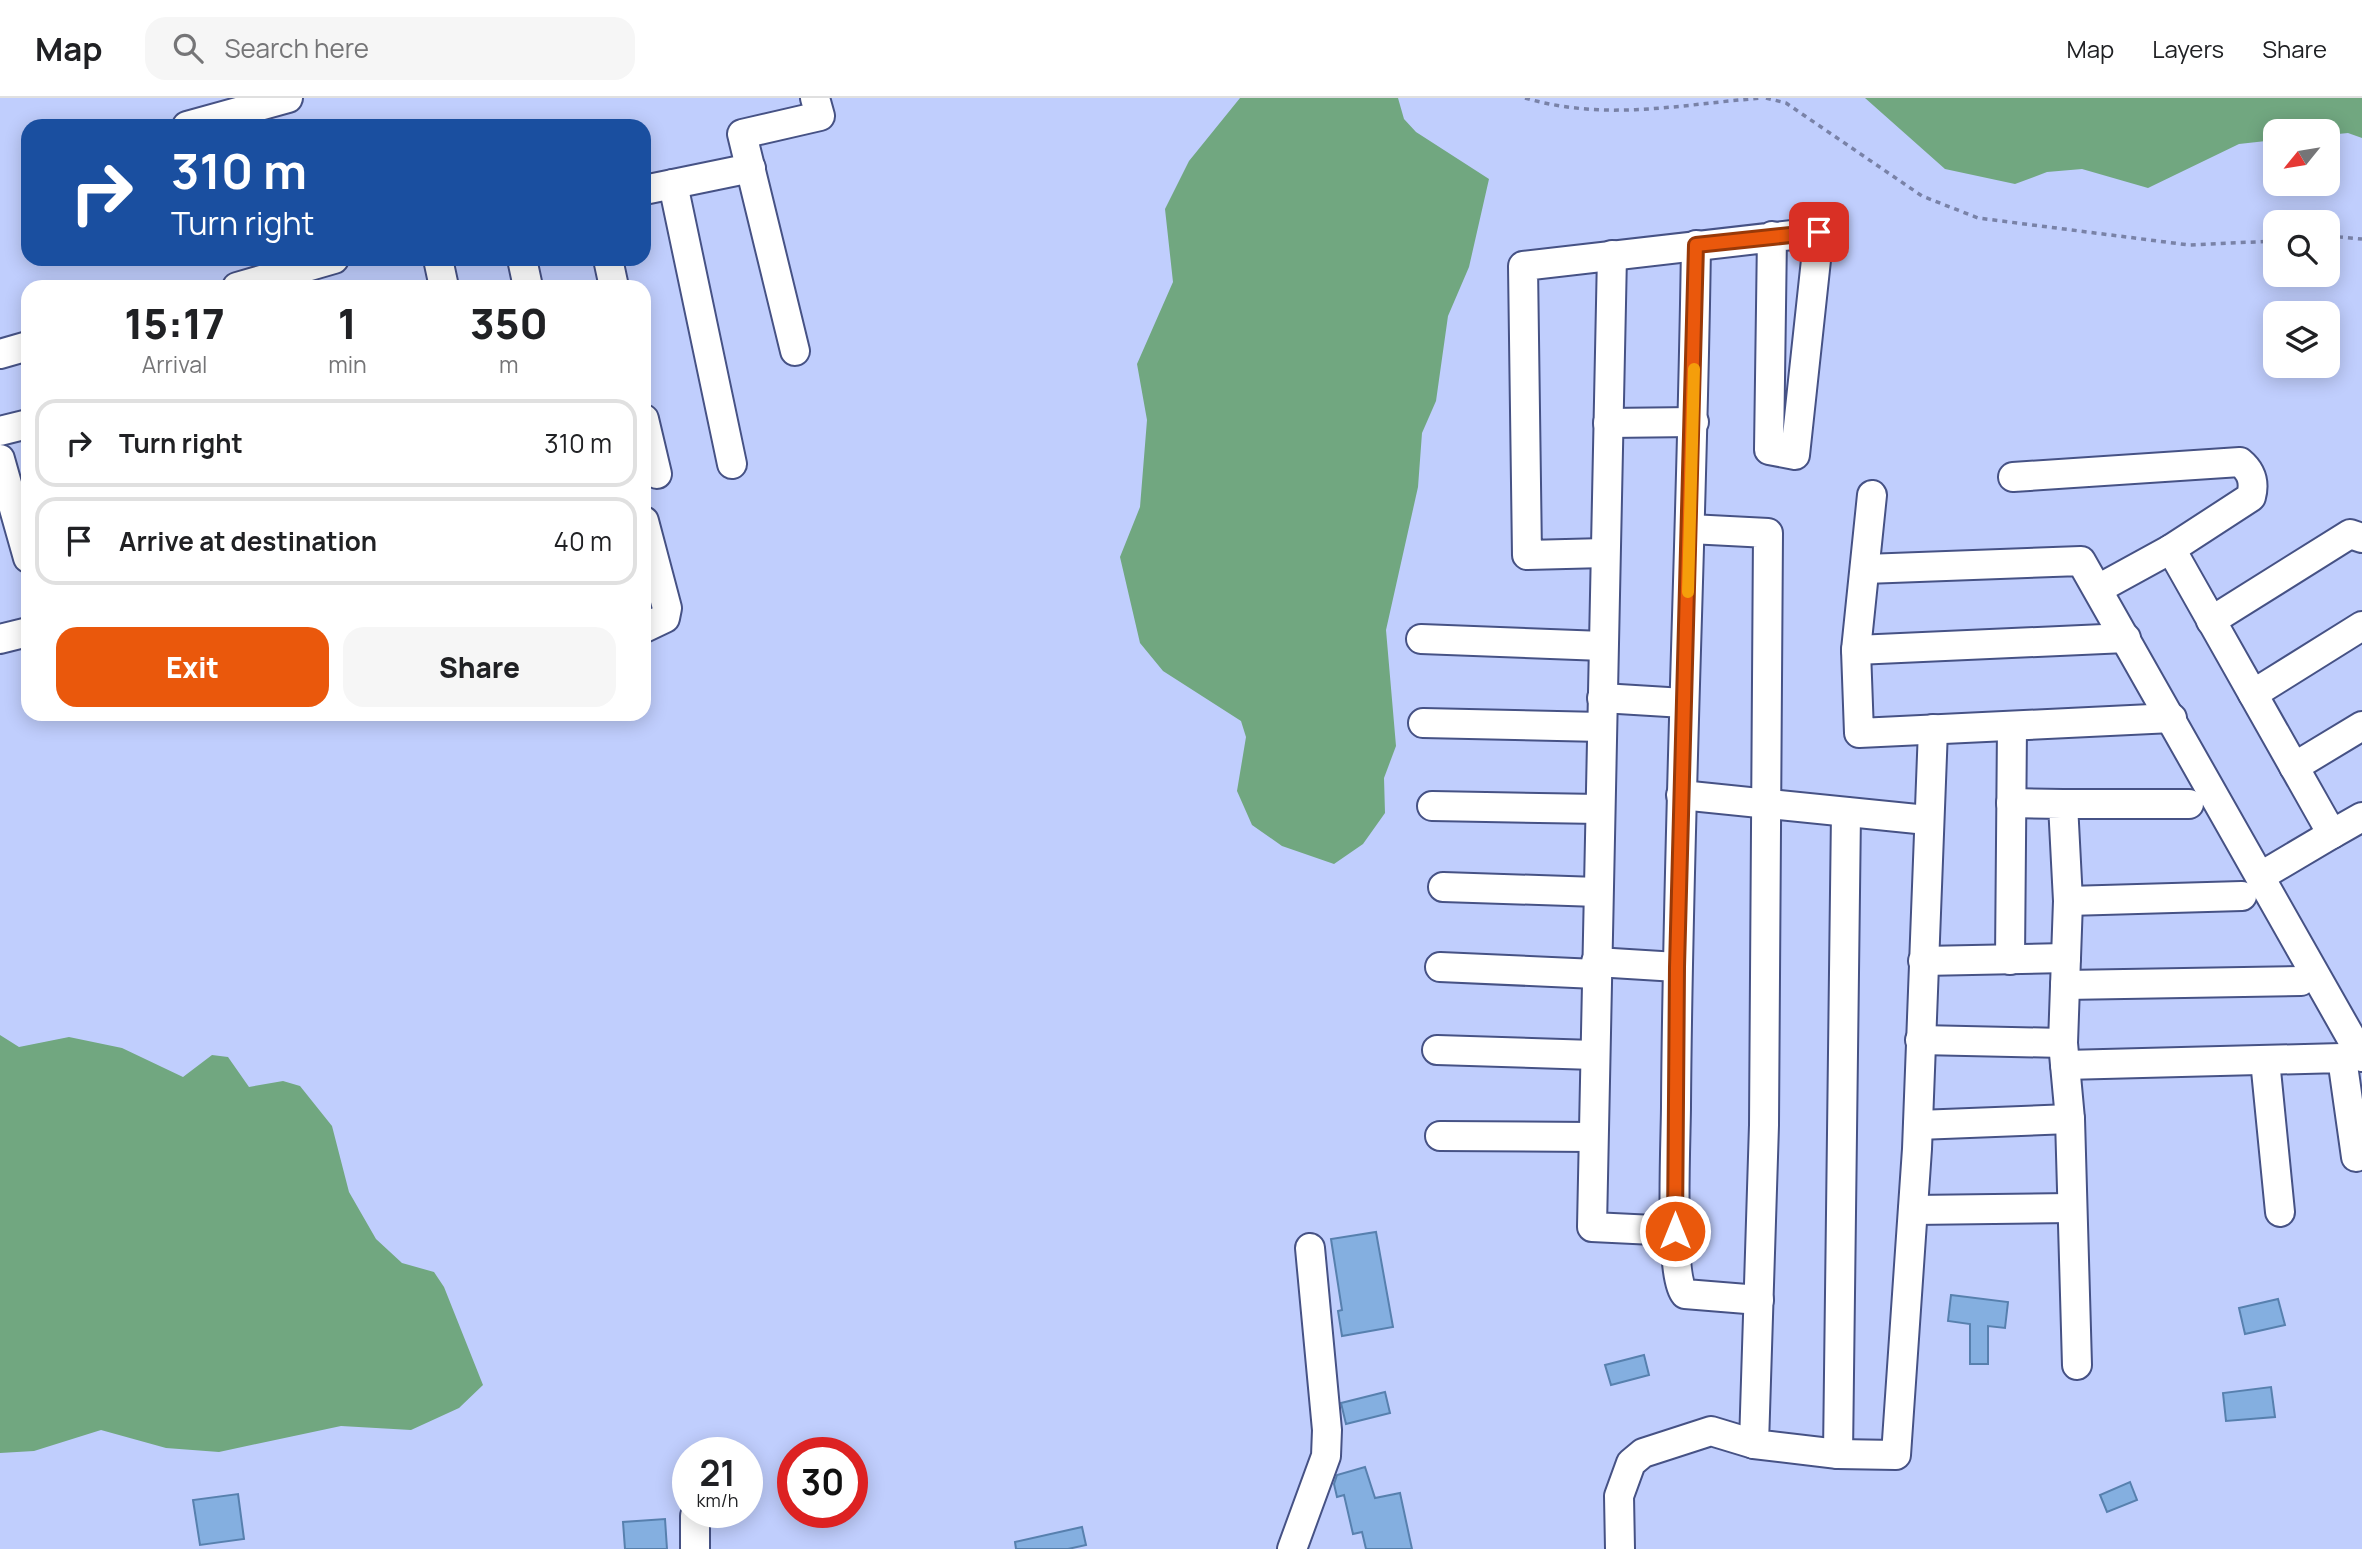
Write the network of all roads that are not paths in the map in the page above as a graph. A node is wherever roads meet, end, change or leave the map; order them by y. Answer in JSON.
{"nodes":[{"id":1,"x":815,"y":98,"type":"edge"},
{"id":2,"x":272,"y":107,"type":"edge"},
{"id":3,"x":218,"y":119,"type":"edge"},
{"id":4,"x":751,"y":168,"type":"junction"},
{"id":5,"x":673,"y":184,"type":"junction"},
{"id":6,"x":651,"y":189,"type":"edge"},
{"id":7,"x":1772,"y":236,"type":"junction"},
{"id":8,"x":1696,"y":245,"type":"junction"},
{"id":9,"x":1612,"y":255,"type":"junction"},
{"id":10,"x":318,"y":268,"type":"edge"},
{"id":11,"x":267,"y":280,"type":"edge"},
{"id":12,"x":21,"y":348,"type":"edge"},
{"id":13,"x":795,"y":351,"type":"dead end"},
{"id":14,"x":0,"y":354,"type":"edge"},
{"id":15,"x":1693,"y":422,"type":"junction"},
{"id":16,"x":1608,"y":423,"type":"junction"},
{"id":17,"x":21,"y":426,"type":"edge"},
{"id":18,"x":0,"y":432,"type":"edge"},
{"id":19,"x":651,"y":451,"type":"edge"},
{"id":20,"x":0,"y":459,"type":"edge"},
{"id":21,"x":732,"y":464,"type":"dead end"},
{"id":22,"x":656,"y":474,"type":"dead end"},
{"id":23,"x":2014,"y":477,"type":"dead end"},
{"id":24,"x":1872,"y":495,"type":"dead end"},
{"id":25,"x":1690,"y":529,"type":"junction"},
{"id":26,"x":2362,"y":538,"type":"edge"},
{"id":27,"x":20,"y":544,"type":"edge"},
{"id":28,"x":651,"y":547,"type":"edge"},
{"id":29,"x":1605,"y":552,"type":"junction"},
{"id":30,"x":2164,"y":553,"type":"junction"},
{"id":31,"x":2081,"y":561,"type":"junction"},
{"id":32,"x":1865,"y":569,"type":"junction"},
{"id":33,"x":2098,"y":589,"type":"junction"},
{"id":34,"x":2211,"y":621,"type":"junction"},
{"id":35,"x":651,"y":625,"type":"edge"},
{"id":36,"x":2362,"y":626,"type":"edge"},
{"id":37,"x":21,"y":634,"type":"edge"},
{"id":38,"x":2126,"y":638,"type":"junction"},
{"id":39,"x":0,"y":639,"type":"edge"},
{"id":40,"x":1421,"y":639,"type":"dead end"},
{"id":41,"x":1603,"y":646,"type":"junction"},
{"id":42,"x":1856,"y":650,"type":"junction"},
{"id":43,"x":2253,"y":694,"type":"junction"},
{"id":44,"x":1602,"y":698,"type":"junction"},
{"id":45,"x":1684,"y":703,"type":"junction"},
{"id":46,"x":2172,"y":718,"type":"junction"},
{"id":47,"x":1423,"y":723,"type":"dead end"},
{"id":48,"x":2012,"y":726,"type":"junction"},
{"id":49,"x":2362,"y":726,"type":"edge"},
{"id":50,"x":1602,"y":727,"type":"junction"},
{"id":51,"x":1933,"y":729,"type":"junction"},
{"id":52,"x":2294,"y":767,"type":"junction"},
{"id":53,"x":1681,"y":795,"type":"junction"},
{"id":54,"x":2011,"y":803,"type":"junction"},
{"id":55,"x":1766,"y":804,"type":"junction"},
{"id":56,"x":2063,"y":804,"type":"junction"},
{"id":57,"x":2189,"y":804,"type":"dead end"},
{"id":58,"x":1432,"y":806,"type":"dead end"},
{"id":59,"x":1600,"y":809,"type":"junction"},
{"id":60,"x":1846,"y":812,"type":"junction"},
{"id":61,"x":2362,"y":817,"type":"edge"},
{"id":62,"x":1927,"y":820,"type":"junction"},
{"id":63,"x":2332,"y":834,"type":"junction"},
{"id":64,"x":2251,"y":886,"type":"junction"},
{"id":65,"x":1443,"y":887,"type":"dead end"},
{"id":66,"x":1598,"y":892,"type":"junction"},
{"id":67,"x":2068,"y":901,"type":"junction"},
{"id":68,"x":2010,"y":960,"type":"junction"},
{"id":69,"x":1923,"y":961,"type":"junction"},
{"id":70,"x":1440,"y":967,"type":"dead end"},
{"id":71,"x":1677,"y":967,"type":"junction"},
{"id":72,"x":1596,"y":968,"type":"junction"},
{"id":73,"x":2066,"y":972,"type":"junction"},
{"id":74,"x":2301,"y":981,"type":"dead end"},
{"id":75,"x":1920,"y":1040,"type":"junction"},
{"id":76,"x":1437,"y":1050,"type":"dead end"},
{"id":77,"x":2064,"y":1054,"type":"junction"},
{"id":78,"x":1594,"y":1055,"type":"junction"},
{"id":79,"x":2362,"y":1057,"type":"edge"},
{"id":80,"x":2265,"y":1060,"type":"junction"},
{"id":81,"x":2070,"y":1119,"type":"junction"},
{"id":82,"x":1918,"y":1125,"type":"junction"},
{"id":83,"x":1440,"y":1136,"type":"dead end"},
{"id":84,"x":1592,"y":1137,"type":"junction"},
{"id":85,"x":2356,"y":1157,"type":"dead end"},
{"id":86,"x":2071,"y":1208,"type":"junction"},
{"id":87,"x":1913,"y":1210,"type":"junction"},
{"id":88,"x":2280,"y":1212,"type":"dead end"},
{"id":89,"x":1675,"y":1231,"type":"junction"},
{"id":90,"x":1310,"y":1248,"type":"dead end"},
{"id":91,"x":1759,"y":1300,"type":"junction"},
{"id":92,"x":2077,"y":1365,"type":"dead end"},
{"id":93,"x":1754,"y":1444,"type":"junction"},
{"id":94,"x":1838,"y":1454,"type":"junction"},
{"id":95,"x":695,"y":1528,"type":"edge"},
{"id":96,"x":1612,"y":1547,"type":"edge"},
{"id":97,"x":695,"y":1549,"type":"edge"},
{"id":98,"x":1292,"y":1549,"type":"edge"}],
"edges":[{"from":1,"to":4,"type":"street"},
{"from":2,"to":3,"type":"street"},
{"from":4,"to":5,"type":"street"},
{"from":4,"to":13,"type":"street"},
{"from":5,"to":6,"type":"street"},
{"from":5,"to":21,"type":"street"},
{"from":7,"to":7,"type":"street"},
{"from":7,"to":8,"type":"street"},
{"from":8,"to":9,"type":"street"},
{"from":8,"to":15,"type":"street"},
{"from":9,"to":16,"type":"street"},
{"from":9,"to":29,"type":"street"},
{"from":10,"to":11,"type":"street"},
{"from":12,"to":14,"type":"street"},
{"from":15,"to":16,"type":"street"},
{"from":15,"to":25,"type":"street"},
{"from":16,"to":29,"type":"street"},
{"from":17,"to":18,"type":"street"},
{"from":19,"to":22,"type":"street"},
{"from":20,"to":27,"type":"street"},
{"from":23,"to":30,"type":"street"},
{"from":24,"to":32,"type":"street"},
{"from":25,"to":45,"type":"street"},
{"from":25,"to":55,"type":"street"},
{"from":26,"to":34,"type":"street"},
{"from":28,"to":35,"type":"street"},
{"from":29,"to":41,"type":"street"},
{"from":30,"to":31,"type":"street"},
{"from":30,"to":33,"type":"street"},
{"from":30,"to":34,"type":"street"},
{"from":31,"to":32,"type":"street"},
{"from":31,"to":33,"type":"street"},
{"from":32,"to":42,"type":"street"},
{"from":33,"to":38,"type":"street"},
{"from":34,"to":43,"type":"street"},
{"from":36,"to":43,"type":"street"},
{"from":37,"to":39,"type":"street"},
{"from":38,"to":42,"type":"street"},
{"from":38,"to":46,"type":"street"},
{"from":40,"to":41,"type":"street"},
{"from":41,"to":44,"type":"street"},
{"from":42,"to":51,"type":"street"},
{"from":43,"to":52,"type":"street"},
{"from":44,"to":45,"type":"street"},
{"from":44,"to":50,"type":"street"},
{"from":45,"to":53,"type":"street"},
{"from":46,"to":48,"type":"street"},
{"from":46,"to":64,"type":"street"},
{"from":47,"to":50,"type":"street"},
{"from":48,"to":51,"type":"street"},
{"from":48,"to":54,"type":"street"},
{"from":49,"to":52,"type":"street"},
{"from":50,"to":59,"type":"street"},
{"from":51,"to":62,"type":"street"},
{"from":52,"to":63,"type":"street"},
{"from":53,"to":55,"type":"street"},
{"from":53,"to":71,"type":"street"},
{"from":54,"to":56,"type":"street"},
{"from":54,"to":68,"type":"street"},
{"from":55,"to":60,"type":"street"},
{"from":55,"to":91,"type":"street"},
{"from":56,"to":57,"type":"street"},
{"from":56,"to":67,"type":"street"},
{"from":58,"to":59,"type":"street"},
{"from":59,"to":66,"type":"street"},
{"from":60,"to":62,"type":"street"},
{"from":60,"to":94,"type":"street"},
{"from":61,"to":63,"type":"street"},
{"from":62,"to":69,"type":"street"},
{"from":63,"to":64,"type":"street"},
{"from":64,"to":67,"type":"street"},
{"from":64,"to":79,"type":"street"},
{"from":65,"to":66,"type":"street"},
{"from":66,"to":72,"type":"street"},
{"from":67,"to":73,"type":"street"},
{"from":68,"to":69,"type":"street"},
{"from":68,"to":73,"type":"street"},
{"from":69,"to":75,"type":"street"},
{"from":70,"to":72,"type":"street"},
{"from":71,"to":72,"type":"street"},
{"from":71,"to":89,"type":"street"},
{"from":72,"to":78,"type":"street"},
{"from":73,"to":74,"type":"street"},
{"from":73,"to":77,"type":"street"},
{"from":75,"to":77,"type":"street"},
{"from":75,"to":82,"type":"street"},
{"from":76,"to":78,"type":"street"},
{"from":77,"to":80,"type":"street"},
{"from":77,"to":81,"type":"street"},
{"from":78,"to":84,"type":"street"},
{"from":80,"to":85,"type":"street"},
{"from":80,"to":88,"type":"street"},
{"from":81,"to":82,"type":"street"},
{"from":81,"to":86,"type":"street"},
{"from":82,"to":87,"type":"street"},
{"from":83,"to":84,"type":"street"},
{"from":84,"to":89,"type":"street"},
{"from":86,"to":87,"type":"street"},
{"from":86,"to":92,"type":"street"},
{"from":87,"to":94,"type":"street"},
{"from":89,"to":91,"type":"street"},
{"from":90,"to":98,"type":"street"},
{"from":91,"to":93,"type":"street"},
{"from":93,"to":94,"type":"street"},
{"from":93,"to":96,"type":"street"},
{"from":95,"to":97,"type":"street"}]}
